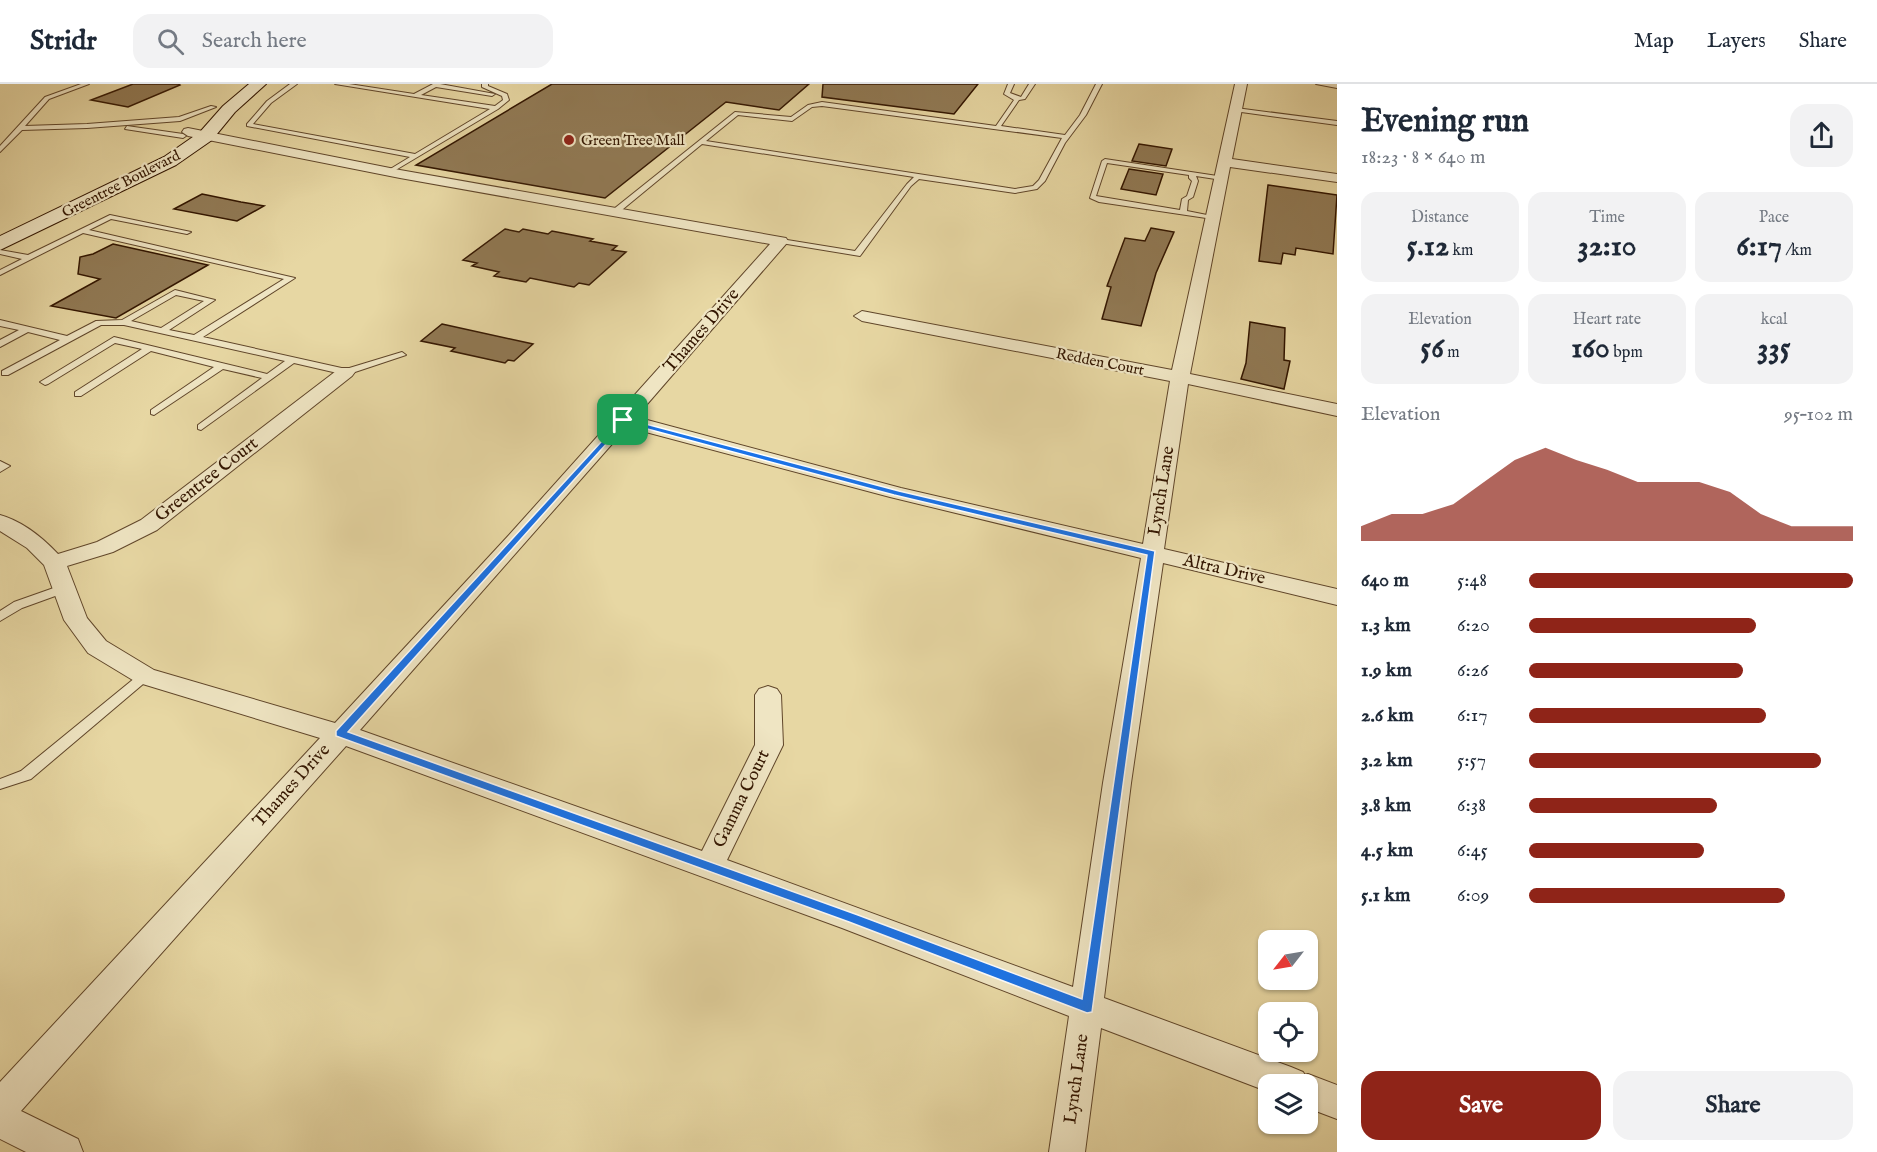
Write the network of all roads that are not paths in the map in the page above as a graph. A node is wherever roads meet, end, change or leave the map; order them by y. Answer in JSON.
{"nodes":[{"id":1,"x":86,"y":84,"type":"edge"},
{"id":2,"x":239,"y":84,"type":"edge"},
{"id":3,"x":258,"y":84,"type":"edge"},
{"id":4,"x":294,"y":84,"type":"edge"},
{"id":5,"x":338,"y":84,"type":"edge"},
{"id":6,"x":485,"y":84,"type":"edge"},
{"id":7,"x":1011,"y":84,"type":"edge"},
{"id":8,"x":1032,"y":84,"type":"edge"},
{"id":9,"x":1099,"y":84,"type":"edge"},
{"id":10,"x":1241,"y":84,"type":"edge"},
{"id":11,"x":1319,"y":84,"type":"edge"},
{"id":12,"x":436,"y":85,"type":"edge"},
{"id":13,"x":1337,"y":86,"type":"edge"},
{"id":14,"x":415,"y":96,"type":"junction"},
{"id":15,"x":505,"y":96,"type":"junction"},
{"id":16,"x":1017,"y":99,"type":"junction"},
{"id":17,"x":213,"y":107,"type":"junction"},
{"id":18,"x":496,"y":108,"type":"junction"},
{"id":19,"x":1236,"y":110,"type":"junction"},
{"id":20,"x":129,"y":123,"type":"junction"},
{"id":21,"x":1337,"y":123,"type":"edge"},
{"id":22,"x":87,"y":126,"type":"junction"},
{"id":23,"x":20,"y":128,"type":"junction"},
{"id":24,"x":997,"y":128,"type":"junction"},
{"id":25,"x":192,"y":135,"type":"junction"},
{"id":26,"x":1066,"y":137,"type":"junction"},
{"id":27,"x":699,"y":142,"type":"junction"},
{"id":28,"x":0,"y":150,"type":"edge"},
{"id":29,"x":417,"y":156,"type":"junction"},
{"id":30,"x":1224,"y":170,"type":"junction"},
{"id":31,"x":389,"y":172,"type":"junction"},
{"id":32,"x":1193,"y":173,"type":"junction"},
{"id":33,"x":929,"y":178,"type":"junction"},
{"id":34,"x":1337,"y":178,"type":"edge"},
{"id":35,"x":614,"y":212,"type":"junction"},
{"id":36,"x":1183,"y":213,"type":"junction"},
{"id":37,"x":1213,"y":217,"type":"junction"},
{"id":38,"x":0,"y":230,"type":"edge"},
{"id":39,"x":82,"y":231,"type":"junction"},
{"id":40,"x":187,"y":232,"type":"dead end"},
{"id":41,"x":781,"y":241,"type":"junction"},
{"id":42,"x":0,"y":244,"type":"edge"},
{"id":43,"x":0,"y":252,"type":"edge"},
{"id":44,"x":29,"y":258,"type":"junction"},
{"id":45,"x":0,"y":273,"type":"edge"},
{"id":46,"x":862,"y":316,"type":"dead end"},
{"id":47,"x":124,"y":322,"type":"junction"},
{"id":48,"x":0,"y":323,"type":"edge"},
{"id":49,"x":27,"y":329,"type":"junction"},
{"id":50,"x":163,"y":330,"type":"junction"},
{"id":51,"x":196,"y":338,"type":"junction"},
{"id":52,"x":68,"y":339,"type":"junction"},
{"id":53,"x":0,"y":344,"type":"edge"},
{"id":54,"x":150,"y":348,"type":"junction"},
{"id":55,"x":402,"y":355,"type":"dead end"},
{"id":56,"x":292,"y":360,"type":"junction"},
{"id":57,"x":221,"y":366,"type":"junction"},
{"id":58,"x":346,"y":372,"type":"junction"},
{"id":59,"x":5,"y":373,"type":"dead end"},
{"id":60,"x":268,"y":377,"type":"junction"},
{"id":61,"x":1180,"y":377,"type":"junction"},
{"id":62,"x":45,"y":382,"type":"dead end"},
{"id":63,"x":78,"y":394,"type":"dead end"},
{"id":64,"x":1337,"y":410,"type":"edge"},
{"id":65,"x":154,"y":412,"type":"dead end"},
{"id":66,"x":623,"y":420,"type":"junction"},
{"id":67,"x":201,"y":427,"type":"dead end"},
{"id":68,"x":0,"y":464,"type":"edge"},
{"id":69,"x":0,"y":469,"type":"edge"},
{"id":70,"x":0,"y":522,"type":"edge"},
{"id":71,"x":1152,"y":553,"type":"junction"},
{"id":72,"x":59,"y":575,"type":"junction"},
{"id":73,"x":1337,"y":597,"type":"edge"},
{"id":74,"x":0,"y":617,"type":"edge"},
{"id":75,"x":145,"y":676,"type":"junction"},
{"id":76,"x":768,"y":695,"type":"dead end"},
{"id":77,"x":340,"y":734,"type":"junction"},
{"id":78,"x":0,"y":784,"type":"edge"},
{"id":79,"x":709,"y":866,"type":"junction"},
{"id":80,"x":1087,"y":1007,"type":"junction"},
{"id":81,"x":1265,"y":1074,"type":"edge"},
{"id":82,"x":1318,"y":1095,"type":"edge"},
{"id":83,"x":1337,"y":1102,"type":"edge"},
{"id":84,"x":0,"y":1108,"type":"edge"},
{"id":85,"x":0,"y":1120,"type":"edge"},
{"id":86,"x":64,"y":1152,"type":"edge"},
{"id":87,"x":1067,"y":1152,"type":"edge"}],
"edges":[{"from":1,"to":23,"type":"lane"},
{"from":2,"to":17,"type":"main road","name":"Greentree Boulevard"},
{"from":3,"to":25,"type":"main road","name":"Greentree Boulevard"},
{"from":4,"to":29,"type":"lane"},
{"from":5,"to":14,"type":"lane"},
{"from":6,"to":15,"type":"lane"},
{"from":7,"to":16,"type":"lane"},
{"from":8,"to":16,"type":"lane"},
{"from":9,"to":26,"type":"lane"},
{"from":10,"to":19,"type":"street","name":"Lynch Lane"},
{"from":11,"to":13,"type":"lane"},
{"from":12,"to":14,"type":"lane"},
{"from":12,"to":15,"type":"lane"},
{"from":14,"to":18,"type":"lane"},
{"from":15,"to":18,"type":"lane"},
{"from":16,"to":24,"type":"lane"},
{"from":17,"to":20,"type":"lane"},
{"from":17,"to":25,"type":"main road","name":"Greentree Boulevard"},
{"from":18,"to":29,"type":"lane"},
{"from":19,"to":21,"type":"lane"},
{"from":19,"to":30,"type":"street","name":"Lynch Lane"},
{"from":20,"to":22,"type":"lane"},
{"from":20,"to":25,"type":"lane"},
{"from":22,"to":23,"type":"lane"},
{"from":22,"to":25,"type":"lane"},
{"from":23,"to":28,"type":"lane"},
{"from":24,"to":26,"type":"lane"},
{"from":24,"to":27,"type":"lane"},
{"from":25,"to":31,"type":"street"},
{"from":25,"to":38,"type":"main road","name":"Greentree Boulevard"},
{"from":25,"to":42,"type":"main road","name":"Greentree Boulevard"},
{"from":26,"to":33,"type":"lane"},
{"from":27,"to":33,"type":"lane"},
{"from":27,"to":35,"type":"lane"},
{"from":29,"to":31,"type":"lane"},
{"from":30,"to":32,"type":"lane"},
{"from":30,"to":34,"type":"street"},
{"from":30,"to":37,"type":"street","name":"Lynch Lane"},
{"from":31,"to":35,"type":"street"},
{"from":32,"to":36,"type":"lane"},
{"from":32,"to":36,"type":"lane"},
{"from":33,"to":41,"type":"lane"},
{"from":35,"to":41,"type":"street"},
{"from":36,"to":37,"type":"lane"},
{"from":37,"to":61,"type":"street","name":"Lynch Lane"},
{"from":39,"to":40,"type":"lane"},
{"from":39,"to":44,"type":"lane"},
{"from":39,"to":51,"type":"lane"},
{"from":41,"to":66,"type":"street","name":"Thames Drive"},
{"from":43,"to":44,"type":"lane"},
{"from":44,"to":45,"type":"lane"},
{"from":46,"to":61,"type":"street","name":"Redden Court"},
{"from":47,"to":50,"type":"lane"},
{"from":47,"to":50,"type":"lane"},
{"from":47,"to":52,"type":"lane"},
{"from":48,"to":49,"type":"lane"},
{"from":49,"to":52,"type":"lane"},
{"from":49,"to":53,"type":"lane"},
{"from":50,"to":51,"type":"lane"},
{"from":51,"to":56,"type":"lane"},
{"from":52,"to":59,"type":"lane"},
{"from":54,"to":57,"type":"lane"},
{"from":54,"to":62,"type":"lane"},
{"from":54,"to":63,"type":"lane"},
{"from":55,"to":58,"type":"lane"},
{"from":56,"to":58,"type":"lane"},
{"from":56,"to":60,"type":"lane"},
{"from":57,"to":60,"type":"lane"},
{"from":57,"to":65,"type":"lane"},
{"from":58,"to":72,"type":"street","name":"Greentree Court"},
{"from":60,"to":67,"type":"lane"},
{"from":61,"to":64,"type":"street","name":"Redden Court"},
{"from":61,"to":71,"type":"street","name":"Lynch Lane"},
{"from":66,"to":71,"type":"street","name":"Altra Drive"},
{"from":66,"to":77,"type":"street","name":"Thames Drive"},
{"from":68,"to":69,"type":"lane"},
{"from":70,"to":72,"type":"street"},
{"from":71,"to":73,"type":"street","name":"Altra Drive"},
{"from":71,"to":80,"type":"street","name":"Lynch Lane"},
{"from":72,"to":74,"type":"lane"},
{"from":72,"to":75,"type":"street"},
{"from":75,"to":77,"type":"street"},
{"from":75,"to":78,"type":"lane"},
{"from":76,"to":79,"type":"street","name":"Gamma Court"},
{"from":77,"to":79,"type":"street"},
{"from":77,"to":84,"type":"street","name":"Thames Drive"},
{"from":79,"to":80,"type":"street"},
{"from":80,"to":81,"type":"street"},
{"from":80,"to":87,"type":"street","name":"Lynch Lane"},
{"from":82,"to":83,"type":"street"},
{"from":85,"to":86,"type":"street"}]}
